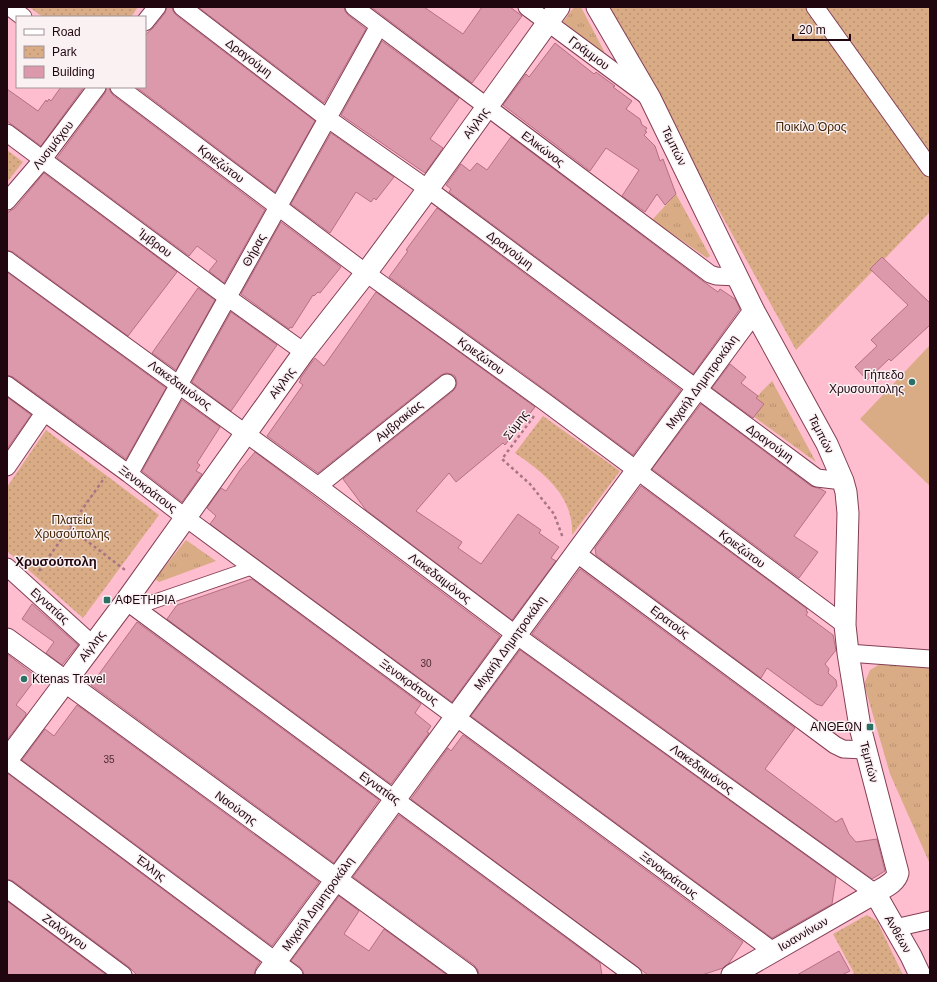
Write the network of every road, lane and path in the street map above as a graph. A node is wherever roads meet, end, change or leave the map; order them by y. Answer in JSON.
{"nodes":[{"id":1,"x":10,"y":7,"type":"edge"},
{"id":2,"x":156,"y":7,"type":"edge"},
{"id":3,"x":182,"y":7,"type":"edge"},
{"id":4,"x":354,"y":7,"type":"edge"},
{"id":5,"x":527,"y":7,"type":"edge"},
{"id":6,"x":597,"y":7,"type":"edge"},
{"id":7,"x":815,"y":7,"type":"edge"},
{"id":8,"x":554,"y":15,"type":"edge"},
{"id":9,"x":22,"y":16,"type":"edge"},
{"id":10,"x":146,"y":21,"type":"edge"},
{"id":11,"x":379,"y":26,"type":"junction"},
{"id":12,"x":96,"y":88,"type":"edge"},
{"id":13,"x":119,"y":88,"type":"edge"},
{"id":14,"x":650,"y":98,"type":"junction"},
{"id":15,"x":487,"y":107,"type":"junction"},
{"id":16,"x":328,"y":118,"type":"junction"},
{"id":17,"x":7,"y":132,"type":"edge"},
{"id":18,"x":43,"y":159,"type":"junction"},
{"id":19,"x":930,"y":168,"type":"edge"},
{"id":20,"x":428,"y":189,"type":"junction"},
{"id":21,"x":7,"y":201,"type":"edge"},
{"id":22,"x":278,"y":206,"type":"junction"},
{"id":23,"x":7,"y":260,"type":"edge"},
{"id":24,"x":366,"y":273,"type":"junction"},
{"id":25,"x":738,"y":277,"type":"junction"},
{"id":26,"x":227,"y":297,"type":"junction"},
{"id":27,"x":754,"y":311,"type":"junction"},
{"id":28,"x":304,"y":352,"type":"junction"},
{"id":29,"x":447,"y":383,"type":"dead end"},
{"id":30,"x":179,"y":384,"type":"junction"},
{"id":31,"x":7,"y":385,"type":"edge"},
{"id":32,"x":697,"y":389,"type":"junction"},
{"id":33,"x":545,"y":402,"type":"junction"},
{"id":34,"x":44,"y":413,"type":"junction"},
{"id":35,"x":246,"y":434,"type":"junction"},
{"id":36,"x":115,"y":464,"type":"junction"},
{"id":37,"x":7,"y":467,"type":"edge"},
{"id":38,"x":637,"y":471,"type":"junction"},
{"id":39,"x":129,"y":474,"type":"junction"},
{"id":40,"x":843,"y":481,"type":"junction"},
{"id":41,"x":318,"y":486,"type":"junction"},
{"id":42,"x":186,"y":518,"type":"junction"},
{"id":43,"x":70,"y":528,"type":"junction"},
{"id":44,"x":576,"y":553,"type":"junction"},
{"id":45,"x":7,"y":567,"type":"edge"},
{"id":46,"x":254,"y":567,"type":"junction"},
{"id":47,"x":140,"y":581,"type":"junction"},
{"id":48,"x":28,"y":586,"type":"junction"},
{"id":49,"x":130,"y":604,"type":"junction"},
{"id":50,"x":845,"y":625,"type":"junction"},
{"id":51,"x":516,"y":635,"type":"junction"},
{"id":52,"x":7,"y":639,"type":"edge"},
{"id":53,"x":93,"y":645,"type":"junction"},
{"id":54,"x":848,"y":653,"type":"junction"},
{"id":55,"x":930,"y":659,"type":"edge"},
{"id":56,"x":65,"y":682,"type":"junction"},
{"id":57,"x":456,"y":717,"type":"junction"},
{"id":58,"x":865,"y":750,"type":"junction"},
{"id":59,"x":7,"y":761,"type":"edge"},
{"id":60,"x":395,"y":799,"type":"junction"},
{"id":61,"x":336,"y":880,"type":"junction"},
{"id":62,"x":7,"y":889,"type":"edge"},
{"id":63,"x":875,"y":894,"type":"junction"},
{"id":64,"x":930,"y":920,"type":"edge"},
{"id":65,"x":895,"y":928,"type":"junction"},
{"id":66,"x":772,"y":951,"type":"junction"},
{"id":67,"x":271,"y":968,"type":"edge"},
{"id":68,"x":123,"y":975,"type":"edge"},
{"id":69,"x":294,"y":975,"type":"edge"},
{"id":70,"x":467,"y":975,"type":"edge"},
{"id":71,"x":633,"y":975,"type":"edge"},
{"id":72,"x":732,"y":975,"type":"edge"},
{"id":73,"x":920,"y":975,"type":"edge"}],
"edges":[{"from":1,"to":9,"type":"street"},
{"from":2,"to":10,"type":"street"},
{"from":3,"to":16,"type":"street","name":"Δραγούμη"},
{"from":4,"to":11,"type":"street","name":"Ελικώνος"},
{"from":5,"to":8,"type":"street","name":"Γράμμου"},
{"from":6,"to":14,"type":"street","name":"Τεμπών"},
{"from":7,"to":19,"type":"street"},
{"from":8,"to":14,"type":"street","name":"Γράμμου"},
{"from":8,"to":15,"type":"street","name":"Αίγλης"},
{"from":11,"to":15,"type":"street","name":"Ελικώνος"},
{"from":11,"to":16,"type":"street","name":"Θήρας"},
{"from":12,"to":18,"type":"street","name":"Λυσιμάχου"},
{"from":13,"to":22,"type":"street","name":"Κριεζώτου"},
{"from":14,"to":25,"type":"street","name":"Τεμπών"},
{"from":15,"to":20,"type":"street","name":"Αίγλης"},
{"from":15,"to":25,"type":"street","name":"Ελικώνος"},
{"from":16,"to":20,"type":"street","name":"Δραγούμη"},
{"from":16,"to":22,"type":"street","name":"Θήρας"},
{"from":17,"to":18,"type":"street","name":"Ίμβρου"},
{"from":18,"to":21,"type":"street","name":"Λυσιμάχου"},
{"from":18,"to":26,"type":"street","name":"Ίμβρου"},
{"from":20,"to":24,"type":"street","name":"Αίγλης"},
{"from":20,"to":32,"type":"street","name":"Δραγούμη"},
{"from":22,"to":24,"type":"street","name":"Κριεζώτου"},
{"from":22,"to":26,"type":"street","name":"Θήρας"},
{"from":23,"to":30,"type":"street","name":"Λακεδαιμόνος"},
{"from":24,"to":28,"type":"street","name":"Αίγλης"},
{"from":24,"to":33,"type":"street","name":"Κριεζώτου"},
{"from":25,"to":27,"type":"street","name":"Τεμπών"},
{"from":26,"to":28,"type":"street","name":"Ίμβρου"},
{"from":26,"to":30,"type":"street","name":"Θήρας"},
{"from":27,"to":32,"type":"street","name":"Μιχαήλ Δημητροκάλη"},
{"from":27,"to":40,"type":"street","name":"Τεμπών"},
{"from":28,"to":35,"type":"street","name":"Αίγλης"},
{"from":29,"to":41,"type":"street","name":"Αμβρακίας"},
{"from":30,"to":35,"type":"street","name":"Λακεδαιμόνος"},
{"from":30,"to":39,"type":"street","name":"Θήρας"},
{"from":31,"to":34,"type":"street","name":"Ξενοκράτους"},
{"from":32,"to":38,"type":"street","name":"Μιχαήλ Δημητροκάλη"},
{"from":32,"to":40,"type":"street","name":"Δραγούμη"},
{"from":33,"to":38,"type":"street","name":"Κριεζώτου"},
{"from":33,"to":44,"type":"path","name":"Σύμης"},
{"from":34,"to":36,"type":"street","name":"Ξενοκράτους"},
{"from":34,"to":37,"type":"street"},
{"from":35,"to":41,"type":"street","name":"Λακεδαιμόνος"},
{"from":35,"to":42,"type":"street","name":"Αίγλης"},
{"from":36,"to":39,"type":"street","name":"Ξενοκράτους"},
{"from":36,"to":43,"type":"path"},
{"from":38,"to":44,"type":"street","name":"Μιχαήλ Δημητροκάλη"},
{"from":38,"to":50,"type":"street","name":"Κριεζώτου"},
{"from":39,"to":42,"type":"street","name":"Ξενοκράτους"},
{"from":40,"to":50,"type":"street","name":"Τεμπών"},
{"from":41,"to":51,"type":"street","name":"Λακεδαιμόνος"},
{"from":42,"to":46,"type":"street","name":"Ξενοκράτους"},
{"from":42,"to":47,"type":"street","name":"Αίγλης"},
{"from":43,"to":47,"type":"path"},
{"from":43,"to":48,"type":"path"},
{"from":44,"to":51,"type":"street","name":"Μιχαήλ Δημητροκάλη"},
{"from":44,"to":58,"type":"street","name":"Ερατούς"},
{"from":45,"to":48,"type":"street","name":"Εγνατίας"},
{"from":46,"to":49,"type":"street"},
{"from":46,"to":57,"type":"street","name":"Ξενοκράτους"},
{"from":47,"to":49,"type":"street","name":"Αίγλης"},
{"from":48,"to":53,"type":"street","name":"Εγνατίας"},
{"from":49,"to":53,"type":"street","name":"Αίγλης"},
{"from":49,"to":60,"type":"street","name":"Εγνατίας"},
{"from":50,"to":54,"type":"street","name":"Τεμπών"},
{"from":51,"to":57,"type":"street","name":"Μιχαήλ Δημητροκάλη"},
{"from":51,"to":63,"type":"street","name":"Λακεδαιμόνος"},
{"from":52,"to":56,"type":"street","name":"Ναούσης"},
{"from":53,"to":56,"type":"street","name":"Αίγλης"},
{"from":54,"to":55,"type":"street"},
{"from":54,"to":58,"type":"street","name":"Τεμπών"},
{"from":56,"to":59,"type":"street","name":"Αίγλης"},
{"from":56,"to":61,"type":"street","name":"Ναούσης"},
{"from":57,"to":60,"type":"street","name":"Μιχαήλ Δημητροκάλη"},
{"from":57,"to":66,"type":"street","name":"Ξενοκράτους"},
{"from":58,"to":63,"type":"street","name":"Τεμπών"},
{"from":59,"to":67,"type":"street","name":"Έλλης"},
{"from":60,"to":61,"type":"street","name":"Μιχαήλ Δημητροκάλη"},
{"from":60,"to":71,"type":"street","name":"Εγνατίας"},
{"from":61,"to":67,"type":"street","name":"Μιχαήλ Δημητροκάλη"},
{"from":61,"to":70,"type":"street","name":"Ναούσης"},
{"from":62,"to":68,"type":"street","name":"Ζαλόγγου"},
{"from":63,"to":65,"type":"street","name":"Ανθέων"},
{"from":63,"to":66,"type":"street","name":"Ιωαννίνων"},
{"from":64,"to":65,"type":"street"},
{"from":65,"to":73,"type":"street","name":"Ανθέων"},
{"from":66,"to":72,"type":"street","name":"Ιωαννίνων"},
{"from":67,"to":69,"type":"street","name":"Έλλης"}]}
